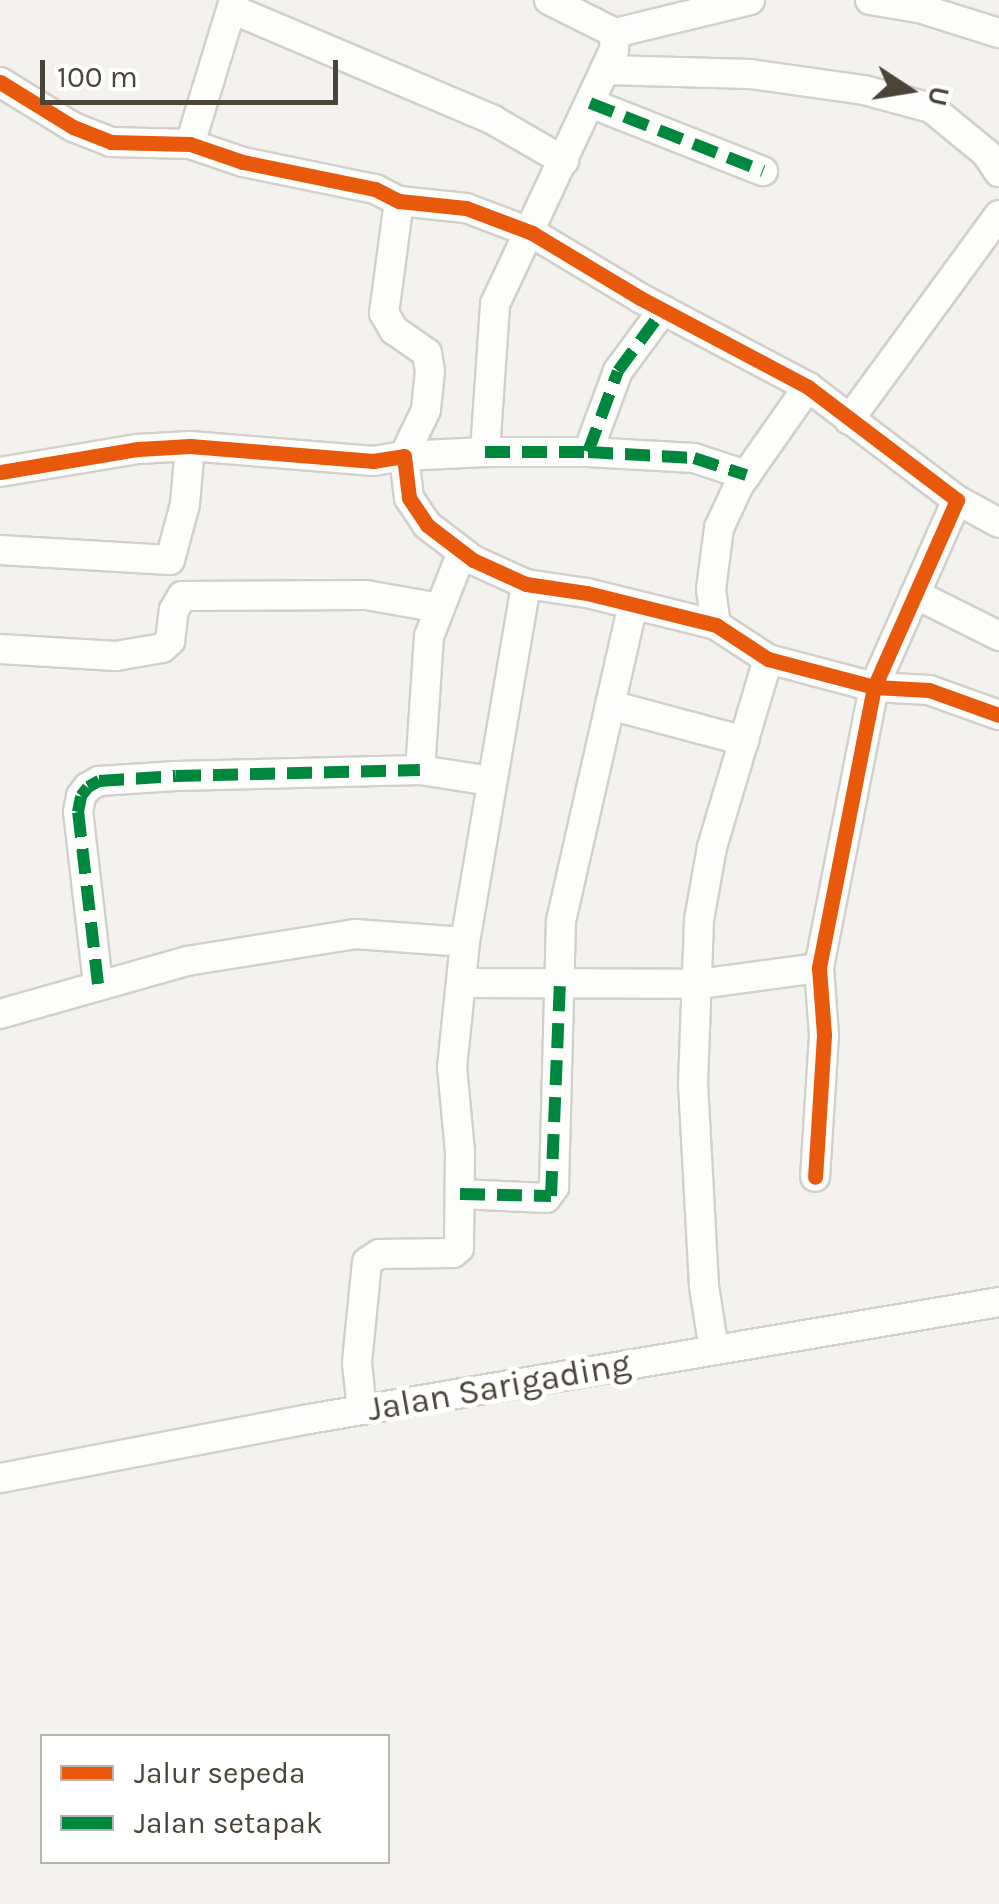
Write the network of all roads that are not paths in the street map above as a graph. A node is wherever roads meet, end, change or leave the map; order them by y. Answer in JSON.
{"nodes":[{"id":1,"x":549,"y":0,"type":"edge"},
{"id":2,"x":750,"y":0,"type":"edge"},
{"id":3,"x":870,"y":0,"type":"edge"},
{"id":4,"x":233,"y":4,"type":"edge"},
{"id":5,"x":616,"y":33,"type":"junction"},
{"id":6,"x":999,"y":33,"type":"edge"},
{"id":7,"x":605,"y":70,"type":"junction"},
{"id":8,"x":0,"y":82,"type":"edge"},
{"id":9,"x":590,"y":103,"type":"junction"},
{"id":10,"x":190,"y":144,"type":"junction"},
{"id":11,"x":564,"y":162,"type":"junction"},
{"id":12,"x":763,"y":171,"type":"dead end"},
{"id":13,"x":999,"y":172,"type":"edge"},
{"id":14,"x":399,"y":201,"type":"junction"},
{"id":15,"x":999,"y":215,"type":"edge"},
{"id":16,"x":532,"y":233,"type":"junction"},
{"id":17,"x":662,"y":310,"type":"junction"},
{"id":18,"x":808,"y":388,"type":"junction"},
{"id":19,"x":850,"y":420,"type":"junction"},
{"id":20,"x":190,"y":446,"type":"junction"},
{"id":21,"x":486,"y":452,"type":"junction"},
{"id":22,"x":588,"y":452,"type":"junction"},
{"id":23,"x":404,"y":456,"type":"junction"},
{"id":24,"x":0,"y":472,"type":"edge"},
{"id":25,"x":746,"y":476,"type":"junction"},
{"id":26,"x":957,"y":500,"type":"junction"},
{"id":27,"x":999,"y":523,"type":"edge"},
{"id":28,"x":0,"y":550,"type":"edge"},
{"id":29,"x":462,"y":552,"type":"junction"},
{"id":30,"x":526,"y":584,"type":"junction"},
{"id":31,"x":916,"y":594,"type":"junction"},
{"id":32,"x":633,"y":604,"type":"junction"},
{"id":33,"x":440,"y":608,"type":"junction"},
{"id":34,"x":716,"y":624,"type":"junction"},
{"id":35,"x":999,"y":636,"type":"edge"},
{"id":36,"x":0,"y":649,"type":"edge"},
{"id":37,"x":768,"y":659,"type":"junction"},
{"id":38,"x":874,"y":687,"type":"junction"},
{"id":39,"x":610,"y":705,"type":"junction"},
{"id":40,"x":999,"y":716,"type":"edge"},
{"id":41,"x":744,"y":741,"type":"junction"},
{"id":42,"x":420,"y":770,"type":"junction"},
{"id":43,"x":492,"y":781,"type":"junction"},
{"id":44,"x":465,"y":942,"type":"junction"},
{"id":45,"x":819,"y":968,"type":"junction"},
{"id":46,"x":560,"y":982,"type":"junction"},
{"id":47,"x":464,"y":983,"type":"junction"},
{"id":48,"x":98,"y":984,"type":"junction"},
{"id":49,"x":699,"y":984,"type":"junction"},
{"id":50,"x":0,"y":1014,"type":"edge"},
{"id":51,"x":816,"y":1177,"type":"dead end"},
{"id":52,"x":460,"y":1194,"type":"junction"},
{"id":53,"x":999,"y":1302,"type":"edge"},
{"id":54,"x":714,"y":1350,"type":"junction"},
{"id":55,"x":362,"y":1410,"type":"junction"},
{"id":56,"x":0,"y":1478,"type":"edge"}],
"edges":[{"from":1,"to":5,"type":"street"},
{"from":2,"to":5,"type":"street"},
{"from":3,"to":6,"type":"street"},
{"from":4,"to":10,"type":"street"},
{"from":4,"to":11,"type":"street"},
{"from":5,"to":7,"type":"street"},
{"from":7,"to":9,"type":"street"},
{"from":7,"to":13,"type":"street"},
{"from":8,"to":10,"type":"street"},
{"from":9,"to":11,"type":"street"},
{"from":9,"to":12,"type":"street"},
{"from":10,"to":14,"type":"street"},
{"from":11,"to":16,"type":"street"},
{"from":14,"to":16,"type":"street"},
{"from":14,"to":23,"type":"street"},
{"from":15,"to":19,"type":"street"},
{"from":16,"to":17,"type":"street"},
{"from":16,"to":21,"type":"street"},
{"from":17,"to":18,"type":"street"},
{"from":17,"to":22,"type":"street"},
{"from":18,"to":19,"type":"street"},
{"from":18,"to":25,"type":"street"},
{"from":19,"to":26,"type":"street"},
{"from":20,"to":23,"type":"street"},
{"from":20,"to":24,"type":"street"},
{"from":20,"to":28,"type":"street"},
{"from":21,"to":22,"type":"street"},
{"from":21,"to":23,"type":"street"},
{"from":22,"to":25,"type":"street"},
{"from":23,"to":29,"type":"street"},
{"from":25,"to":34,"type":"street"},
{"from":26,"to":27,"type":"street"},
{"from":26,"to":31,"type":"street"},
{"from":29,"to":30,"type":"street"},
{"from":29,"to":33,"type":"street"},
{"from":30,"to":32,"type":"street"},
{"from":30,"to":43,"type":"street"},
{"from":31,"to":35,"type":"street"},
{"from":31,"to":38,"type":"street"},
{"from":32,"to":34,"type":"street"},
{"from":32,"to":39,"type":"street"},
{"from":33,"to":36,"type":"street"},
{"from":33,"to":42,"type":"street"},
{"from":34,"to":37,"type":"street"},
{"from":37,"to":38,"type":"street"},
{"from":37,"to":41,"type":"street"},
{"from":38,"to":40,"type":"street"},
{"from":38,"to":45,"type":"street"},
{"from":39,"to":41,"type":"street"},
{"from":39,"to":46,"type":"street"},
{"from":41,"to":49,"type":"street"},
{"from":42,"to":43,"type":"street"},
{"from":42,"to":48,"type":"street"},
{"from":43,"to":44,"type":"street"},
{"from":44,"to":47,"type":"street"},
{"from":44,"to":48,"type":"street"},
{"from":45,"to":49,"type":"street"},
{"from":45,"to":51,"type":"street"},
{"from":46,"to":47,"type":"street"},
{"from":46,"to":49,"type":"street"},
{"from":46,"to":52,"type":"street"},
{"from":47,"to":52,"type":"street"},
{"from":48,"to":50,"type":"street"},
{"from":49,"to":54,"type":"street"},
{"from":52,"to":55,"type":"street"},
{"from":53,"to":54,"type":"street","name":"Jalan Sarigading"},
{"from":54,"to":55,"type":"street","name":"Jalan Sarigading"},
{"from":55,"to":56,"type":"street","name":"Jalan Sarigading"}]}
